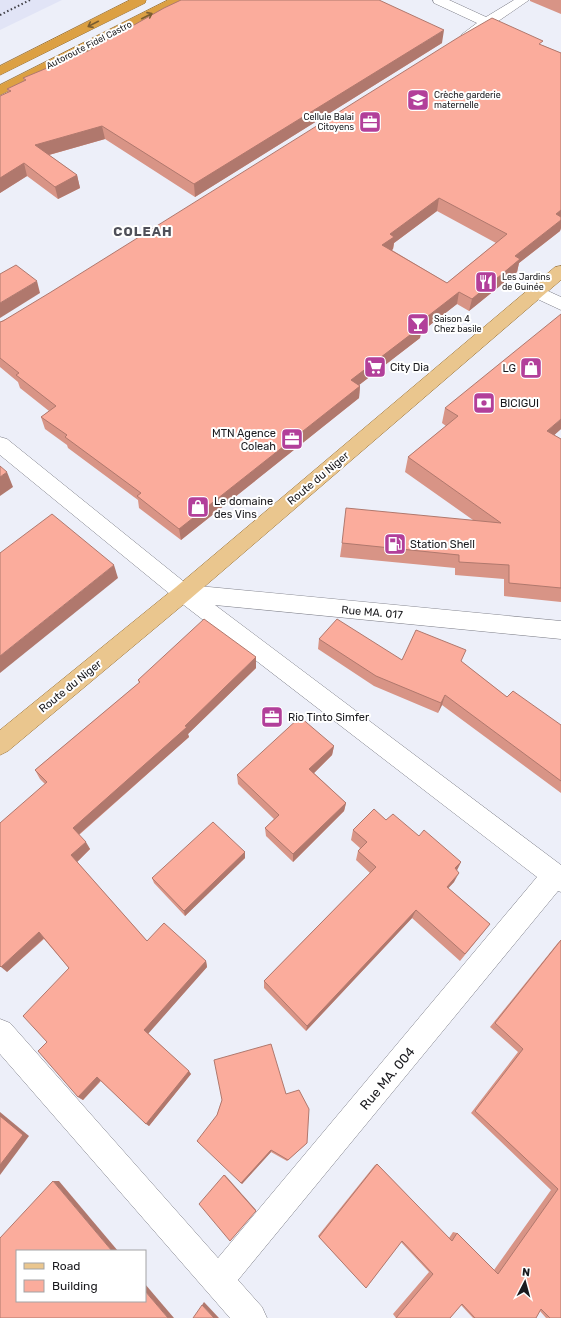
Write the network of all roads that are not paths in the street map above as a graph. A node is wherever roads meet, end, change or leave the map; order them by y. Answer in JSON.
{"nodes":[{"id":1,"x":140,"y":0,"type":"edge"},
{"id":2,"x":178,"y":0,"type":"edge"},
{"id":3,"x":439,"y":0,"type":"edge"},
{"id":4,"x":522,"y":0,"type":"edge"},
{"id":5,"x":460,"y":5,"type":"edge"},
{"id":6,"x":487,"y":22,"type":"junction"},
{"id":7,"x":507,"y":32,"type":"edge"},
{"id":8,"x":453,"y":44,"type":"edge"},
{"id":9,"x":0,"y":70,"type":"edge"},
{"id":10,"x":0,"y":91,"type":"edge"},
{"id":11,"x":561,"y":271,"type":"edge"},
{"id":12,"x":537,"y":292,"type":"junction"},
{"id":13,"x":561,"y":304,"type":"edge"},
{"id":14,"x":0,"y":444,"type":"edge"},
{"id":15,"x":183,"y":594,"type":"junction"},
{"id":16,"x":561,"y":630,"type":"edge"},
{"id":17,"x":0,"y":744,"type":"edge"},
{"id":18,"x":558,"y":877,"type":"edge"},
{"id":19,"x":0,"y":1034,"type":"edge"},
{"id":20,"x":219,"y":1280,"type":"junction"},
{"id":21,"x":251,"y":1318,"type":"edge"}],
"edges":[{"from":1,"to":9,"type":"highway","name":"Autoroute Fidel Castro","one_way":true},
{"from":10,"to":2,"type":"highway","name":"Autoroute Fidel Castro","one_way":true},
{"from":3,"to":5,"type":"street"},
{"from":4,"to":6,"type":"street"},
{"from":5,"to":6,"type":"street"},
{"from":6,"to":7,"type":"street"},
{"from":6,"to":8,"type":"street"},
{"from":11,"to":12,"type":"main road","name":"Route du Niger"},
{"from":12,"to":13,"type":"street"},
{"from":12,"to":15,"type":"main road","name":"Route du Niger"},
{"from":14,"to":15,"type":"street"},
{"from":15,"to":16,"type":"street","name":"Rue MA. 017"},
{"from":15,"to":17,"type":"main road","name":"Route du Niger"},
{"from":15,"to":18,"type":"street"},
{"from":18,"to":20,"type":"street","name":"Rue MA. 004"},
{"from":19,"to":20,"type":"street"},
{"from":20,"to":21,"type":"street"}]}
